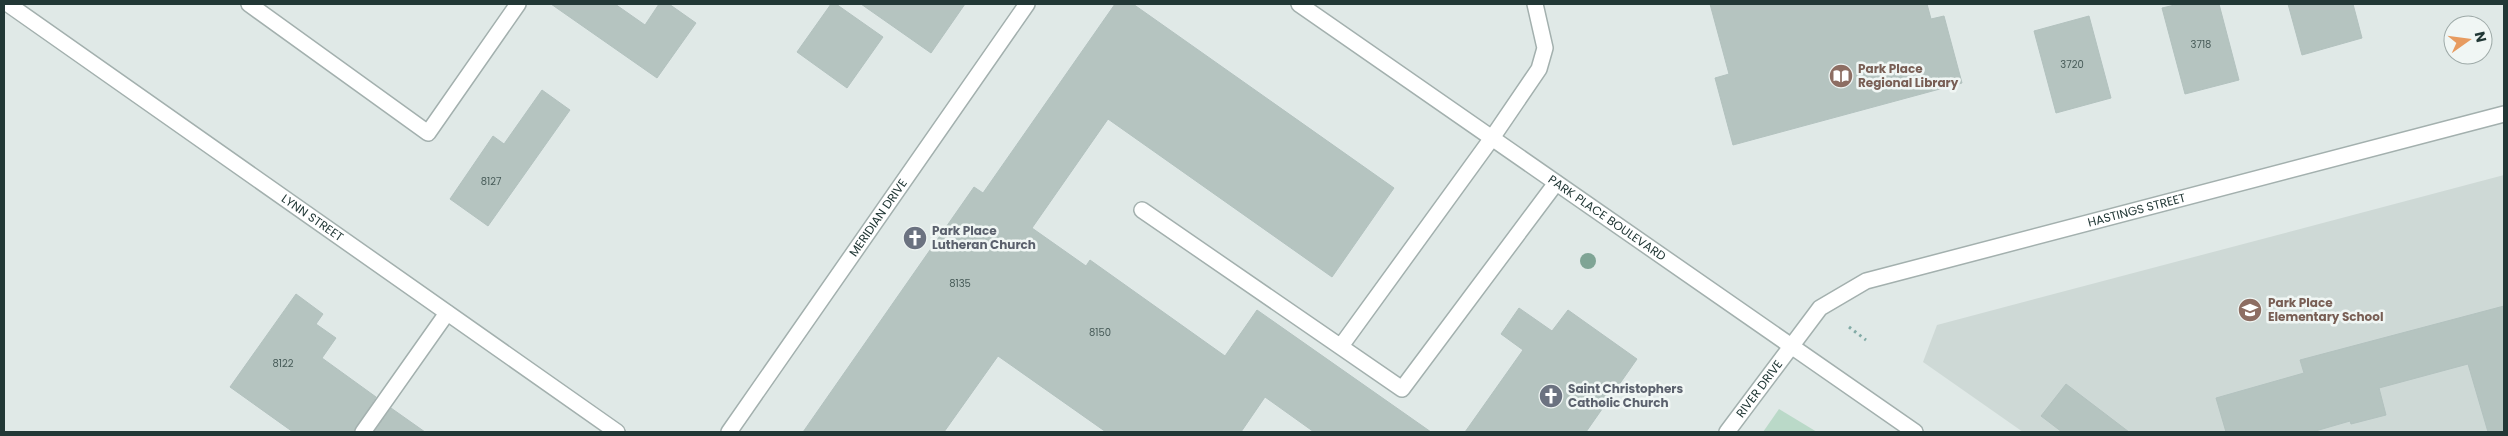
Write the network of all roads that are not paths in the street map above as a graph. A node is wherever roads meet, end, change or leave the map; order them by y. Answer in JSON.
{"nodes":[{"id":1,"x":8,"y":4,"type":"edge"},
{"id":2,"x":249,"y":4,"type":"edge"},
{"id":3,"x":518,"y":4,"type":"edge"},
{"id":4,"x":1027,"y":4,"type":"edge"},
{"id":5,"x":1298,"y":4,"type":"edge"},
{"id":6,"x":1535,"y":4,"type":"edge"},
{"id":7,"x":2504,"y":114,"type":"edge"},
{"id":8,"x":1492,"y":138,"type":"junction"},
{"id":9,"x":1556,"y":183,"type":"junction"},
{"id":10,"x":1142,"y":210,"type":"dead end"},
{"id":11,"x":447,"y":313,"type":"junction"},
{"id":12,"x":1341,"y":346,"type":"junction"},
{"id":13,"x":1791,"y":346,"type":"junction"},
{"id":14,"x":363,"y":432,"type":"edge"},
{"id":15,"x":617,"y":432,"type":"edge"},
{"id":16,"x":729,"y":432,"type":"edge"},
{"id":17,"x":1727,"y":432,"type":"edge"},
{"id":18,"x":1915,"y":432,"type":"edge"}],
"edges":[{"from":1,"to":11,"type":"street","name":"LYNN STREET"},
{"from":2,"to":3,"type":"street"},
{"from":4,"to":16,"type":"street","name":"MERIDIAN DRIVE"},
{"from":5,"to":8,"type":"street","name":"PARK PLACE BOULEVARD"},
{"from":6,"to":8,"type":"street"},
{"from":7,"to":13,"type":"street","name":"HASTINGS STREET"},
{"from":8,"to":9,"type":"street","name":"PARK PLACE BOULEVARD"},
{"from":8,"to":12,"type":"street"},
{"from":9,"to":12,"type":"street"},
{"from":9,"to":13,"type":"street","name":"PARK PLACE BOULEVARD"},
{"from":10,"to":12,"type":"street"},
{"from":11,"to":14,"type":"street"},
{"from":11,"to":15,"type":"street","name":"LYNN STREET"},
{"from":13,"to":17,"type":"street","name":"RIVER DRIVE"},
{"from":13,"to":18,"type":"street","name":"PARK PLACE BOULEVARD"}]}
